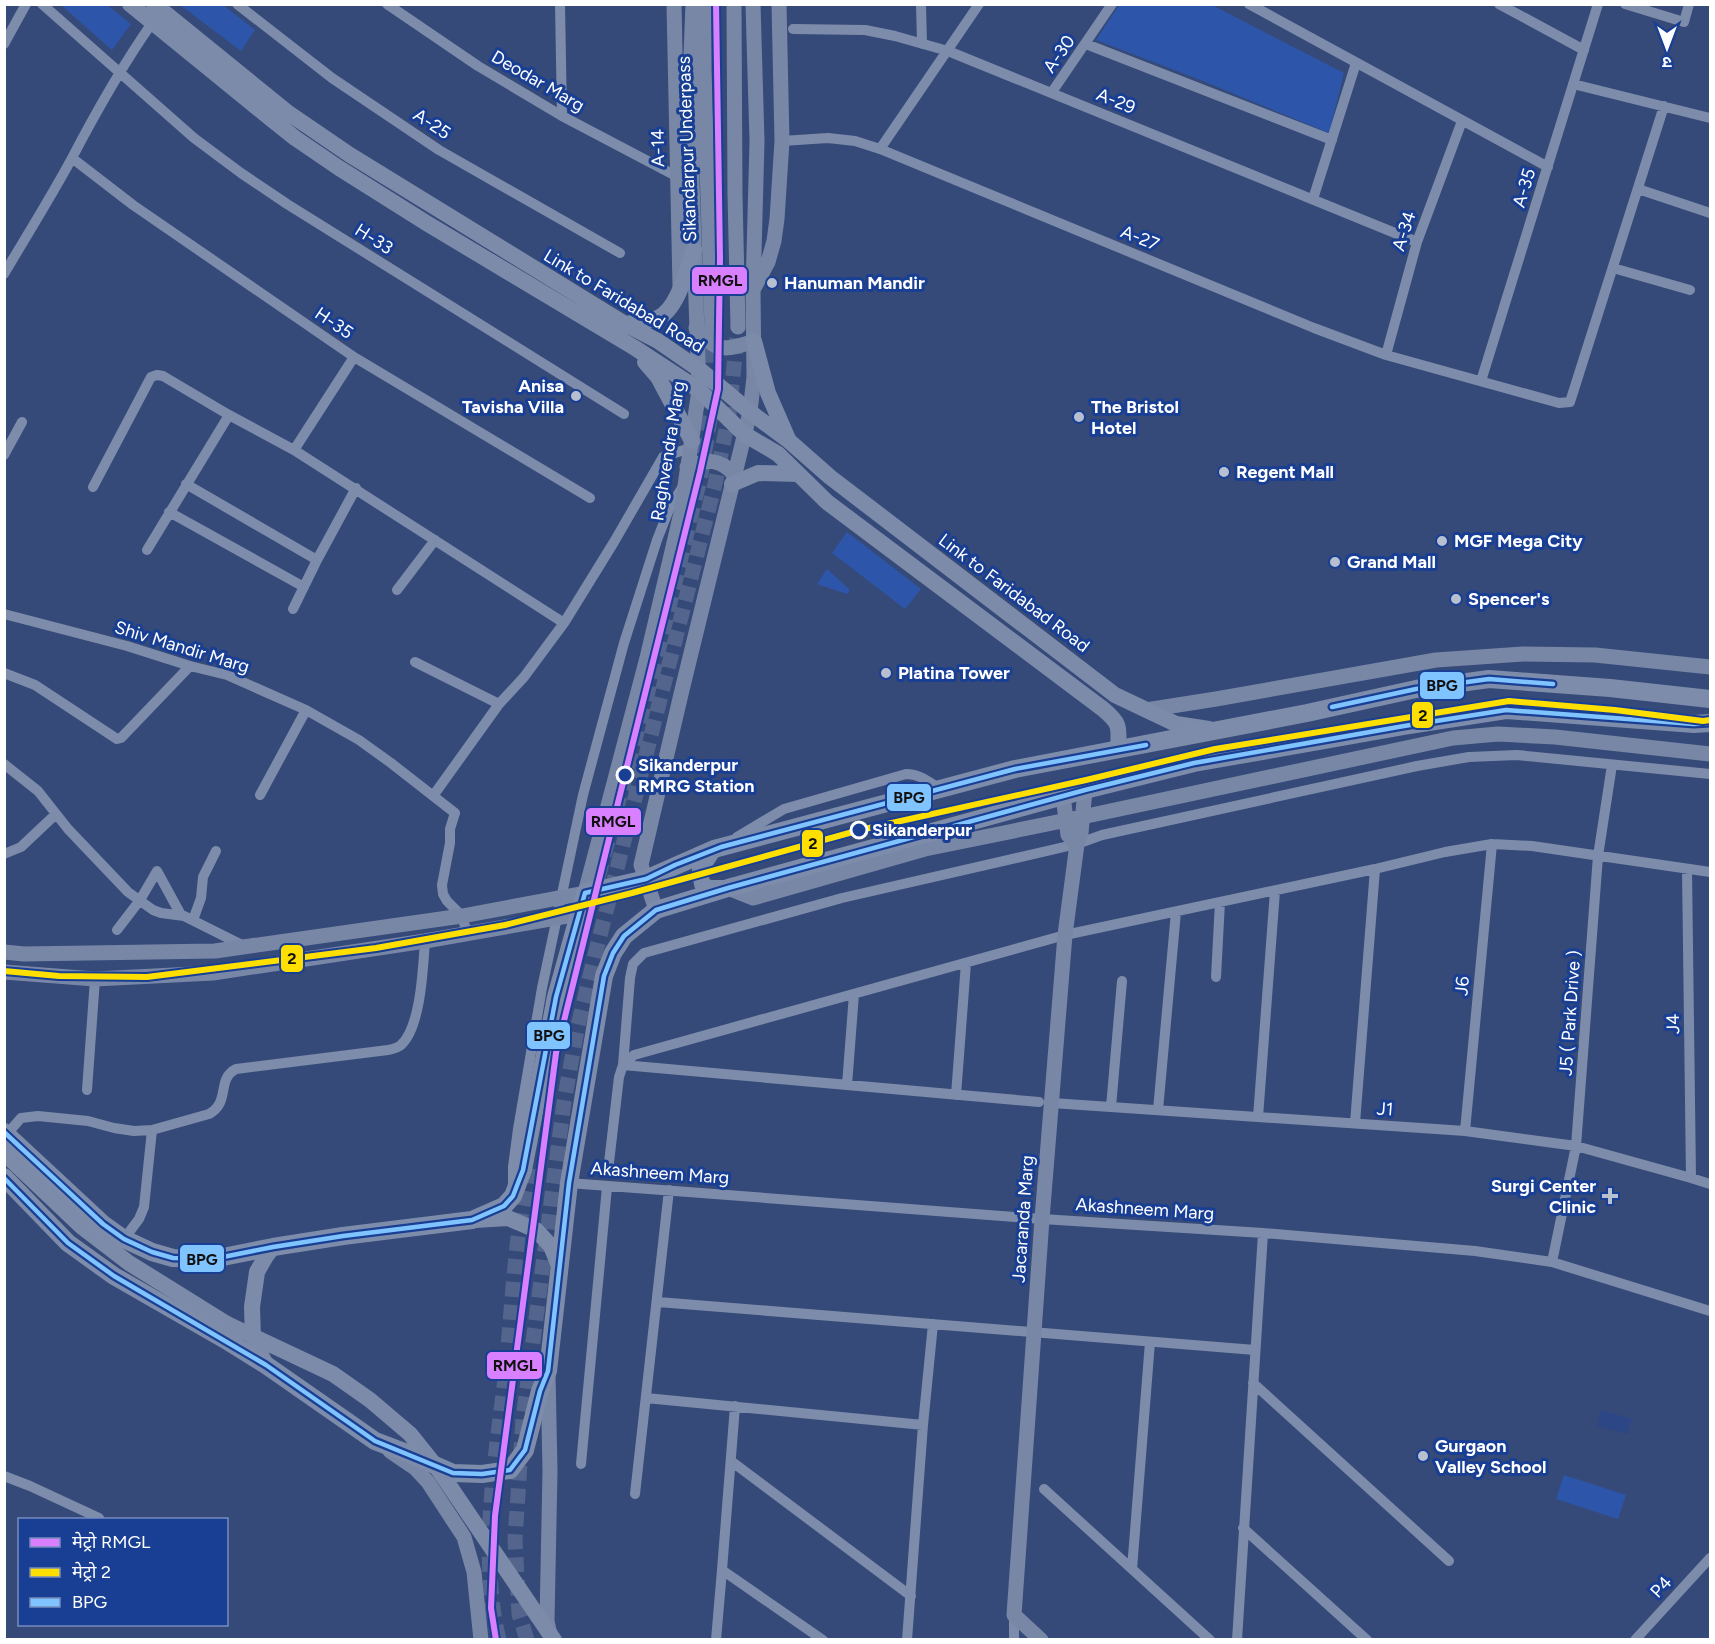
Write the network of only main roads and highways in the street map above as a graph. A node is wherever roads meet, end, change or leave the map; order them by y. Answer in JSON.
{"nodes":[{"id":1,"x":130,"y":4,"type":"edge"},
{"id":2,"x":154,"y":4,"type":"edge"},
{"id":3,"x":694,"y":250,"type":"road end"},
{"id":4,"x":625,"y":324,"type":"junction"},
{"id":5,"x":754,"y":341,"type":"road end"},
{"id":6,"x":635,"y":348,"type":"junction"},
{"id":7,"x":788,"y":440,"type":"junction"},
{"id":8,"x":691,"y":445,"type":"road end"},
{"id":9,"x":798,"y":474,"type":"junction"},
{"id":10,"x":733,"y":479,"type":"road end"},
{"id":11,"x":1710,"y":699,"type":"edge"},
{"id":12,"x":1710,"y":723,"type":"edge"},
{"id":13,"x":1216,"y":730,"type":"junction"},
{"id":14,"x":1119,"y":750,"type":"junction"},
{"id":15,"x":718,"y":848,"type":"junction"},
{"id":16,"x":728,"y":888,"type":"junction"},
{"id":17,"x":6,"y":1133,"type":"edge"},
{"id":18,"x":4,"y":1154,"type":"edge"},
{"id":19,"x":4,"y":1177,"type":"edge"},
{"id":20,"x":472,"y":1221,"type":"junction"},
{"id":21,"x":273,"y":1247,"type":"junction"},
{"id":22,"x":559,"y":1266,"type":"junction"},
{"id":23,"x":266,"y":1365,"type":"junction"},
{"id":24,"x":552,"y":1640,"type":"edge"}],
"edges":[{"from":1,"to":6,"type":"main road","name":"Link to Faridabad Road"},
{"from":2,"to":4,"type":"main road","name":"Link to Faridabad Road"},
{"from":3,"to":4,"type":"main road"},
{"from":4,"to":7,"type":"main road","name":"Link to Faridabad Road"},
{"from":5,"to":7,"type":"main road"},
{"from":6,"to":8,"type":"main road"},
{"from":6,"to":9,"type":"main road","name":"Link to Faridabad Road"},
{"from":7,"to":13,"type":"main road","name":"Link to Faridabad Road"},
{"from":9,"to":10,"type":"main road"},
{"from":9,"to":14,"type":"main road","name":"Link to Faridabad Road"},
{"from":11,"to":13,"type":"highway"},
{"from":12,"to":16,"type":"highway"},
{"from":13,"to":14,"type":"highway"},
{"from":14,"to":15,"type":"highway"},
{"from":15,"to":16,"type":"main road"},
{"from":15,"to":20,"type":"highway"},
{"from":16,"to":22,"type":"highway"},
{"from":17,"to":21,"type":"highway"},
{"from":18,"to":24,"type":"main road","bridge":true},
{"from":19,"to":23,"type":"highway"},
{"from":20,"to":21,"type":"highway"},
{"from":20,"to":22,"type":"main road"},
{"from":21,"to":23,"type":"main road"},
{"from":22,"to":23,"type":"highway"}]}
